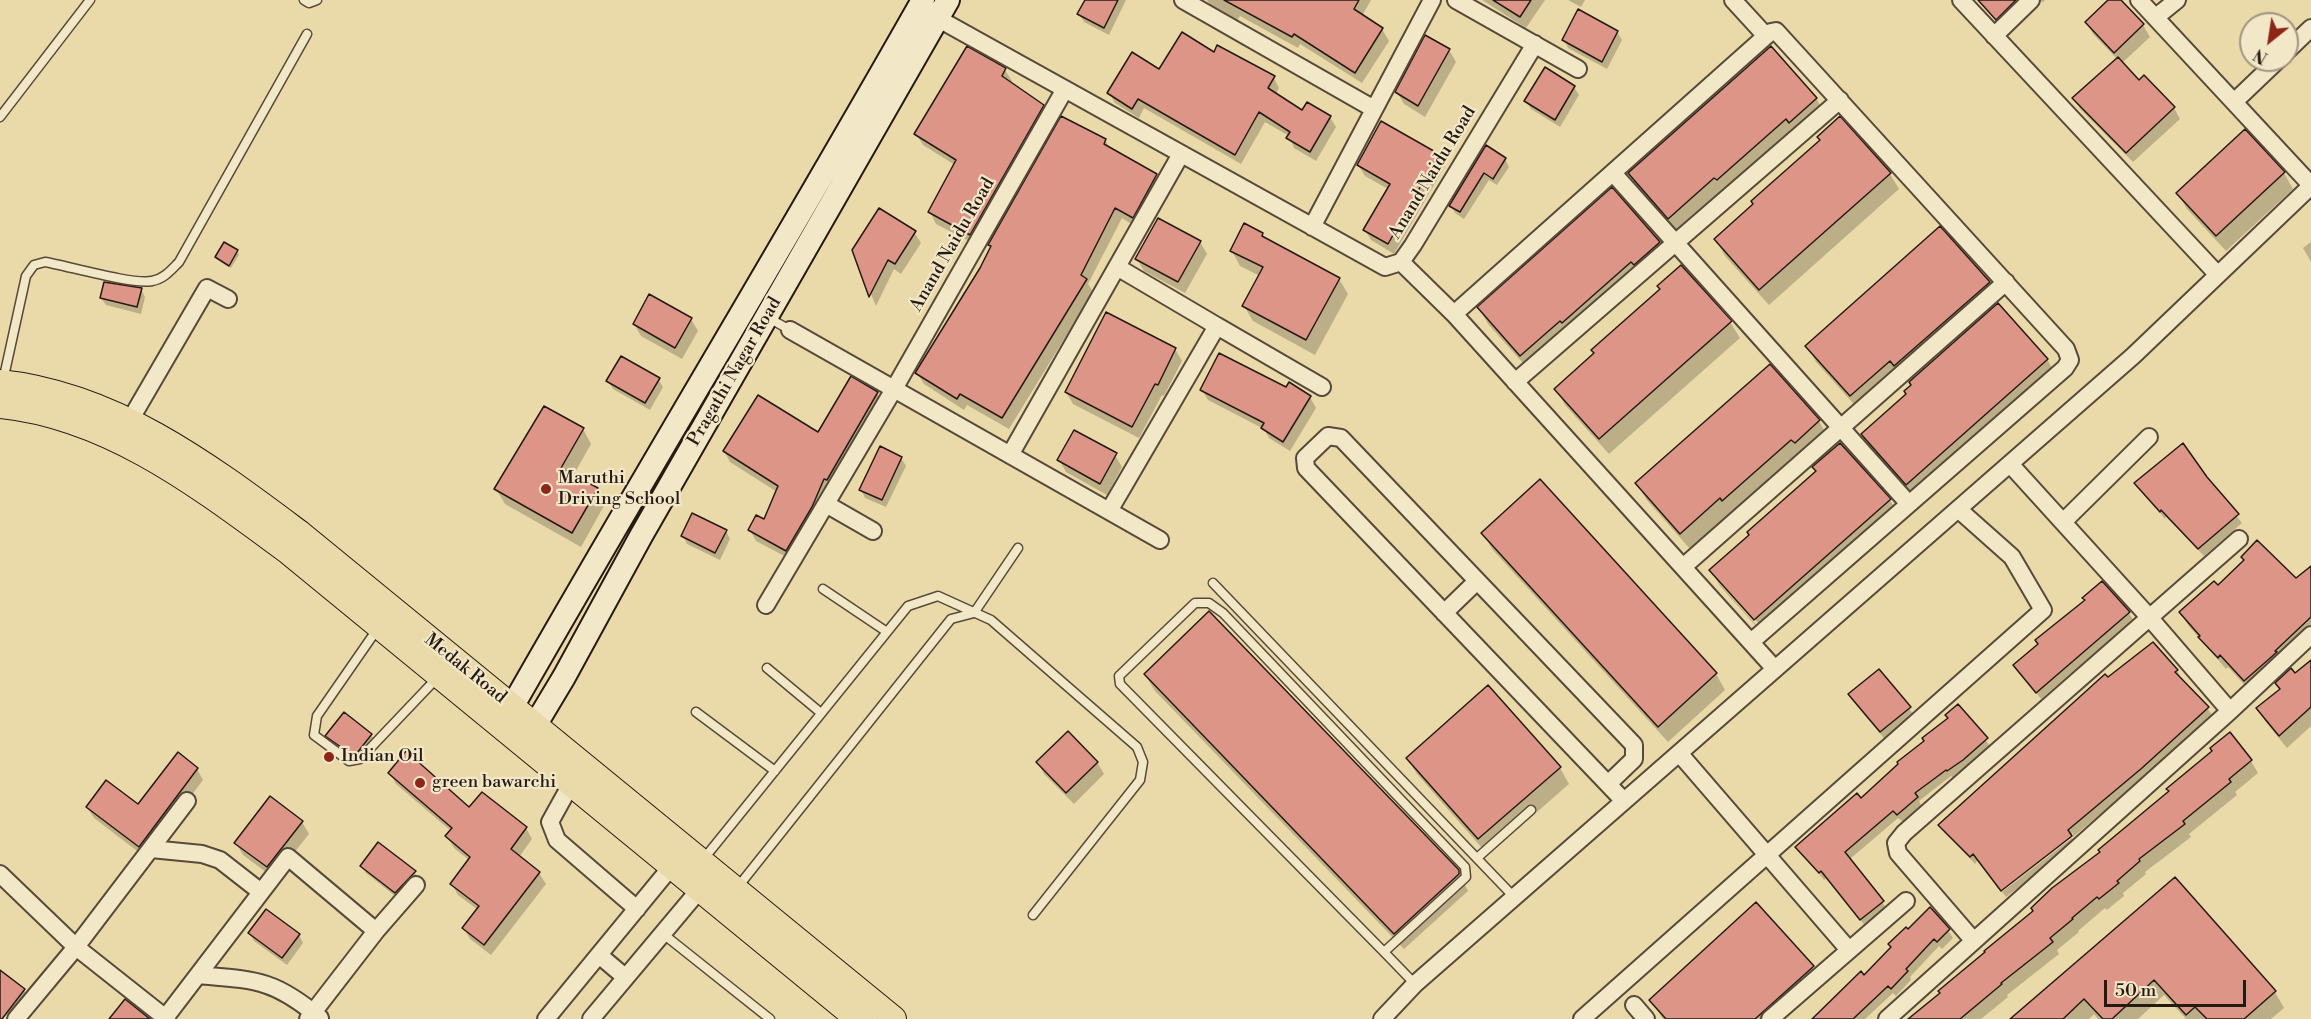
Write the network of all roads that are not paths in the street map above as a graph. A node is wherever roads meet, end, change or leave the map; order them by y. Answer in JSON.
{"nodes":[{"id":1,"x":90,"y":0,"type":"edge"},
{"id":2,"x":304,"y":0,"type":"edge"},
{"id":3,"x":317,"y":0,"type":"edge"},
{"id":4,"x":923,"y":0,"type":"edge"},
{"id":5,"x":1183,"y":0,"type":"edge"},
{"id":6,"x":1432,"y":0,"type":"edge"},
{"id":7,"x":1456,"y":0,"type":"edge"},
{"id":8,"x":1733,"y":0,"type":"edge"},
{"id":9,"x":1961,"y":0,"type":"edge"},
{"id":10,"x":2031,"y":0,"type":"edge"},
{"id":11,"x":2139,"y":0,"type":"edge"},
{"id":12,"x":2177,"y":0,"type":"edge"},
{"id":13,"x":942,"y":9,"type":"edge"},
{"id":14,"x":2156,"y":17,"type":"junction"},
{"id":15,"x":2311,"y":28,"type":"edge"},
{"id":16,"x":307,"y":34,"type":"dead end"},
{"id":17,"x":1766,"y":36,"type":"junction"},
{"id":18,"x":1994,"y":36,"type":"junction"},
{"id":19,"x":2299,"y":40,"type":"edge"},
{"id":20,"x":1535,"y":44,"type":"junction"},
{"id":21,"x":1578,"y":69,"type":"dead end"},
{"id":22,"x":2265,"y":72,"type":"edge"},
{"id":23,"x":1065,"y":89,"type":"junction"},
{"id":24,"x":1840,"y":100,"type":"junction"},
{"id":25,"x":2234,"y":102,"type":"junction"},
{"id":26,"x":1374,"y":109,"type":"junction"},
{"id":27,"x":0,"y":117,"type":"edge"},
{"id":28,"x":1181,"y":154,"type":"junction"},
{"id":29,"x":1613,"y":173,"type":"junction"},
{"id":30,"x":2311,"y":186,"type":"edge"},
{"id":31,"x":1312,"y":226,"type":"junction"},
{"id":32,"x":1675,"y":243,"type":"junction"},
{"id":33,"x":1401,"y":262,"type":"junction"},
{"id":34,"x":1117,"y":267,"type":"junction"},
{"id":35,"x":2218,"y":275,"type":"junction"},
{"id":36,"x":2006,"y":282,"type":"junction"},
{"id":37,"x":228,"y":299,"type":"dead end"},
{"id":38,"x":1454,"y":314,"type":"junction"},
{"id":39,"x":767,"y":317,"type":"junction"},
{"id":40,"x":1217,"y":326,"type":"junction"},
{"id":41,"x":790,"y":330,"type":"joint"},
{"id":42,"x":1515,"y":382,"type":"junction"},
{"id":43,"x":1322,"y":387,"type":"dead end"},
{"id":44,"x":894,"y":389,"type":"junction"},
{"id":45,"x":1,"y":390,"type":"edge"},
{"id":46,"x":129,"y":422,"type":"junction"},
{"id":47,"x":1840,"y":428,"type":"junction"},
{"id":48,"x":2149,"y":437,"type":"dead end"},
{"id":49,"x":1010,"y":455,"type":"junction"},
{"id":50,"x":2010,"y":464,"type":"junction"},
{"id":51,"x":826,"y":504,"type":"junction"},
{"id":52,"x":1909,"y":504,"type":"junction"},
{"id":53,"x":1958,"y":508,"type":"junction"},
{"id":54,"x":1109,"y":511,"type":"junction"},
{"id":55,"x":2063,"y":522,"type":"junction"},
{"id":56,"x":873,"y":531,"type":"dead end"},
{"id":57,"x":2238,"y":539,"type":"dead end"},
{"id":58,"x":1160,"y":540,"type":"dead end"},
{"id":59,"x":1018,"y":548,"type":"dead end"},
{"id":60,"x":1683,"y":567,"type":"junction"},
{"id":61,"x":1478,"y":581,"type":"junction"},
{"id":62,"x":1213,"y":583,"type":"dead end"},
{"id":63,"x":823,"y":589,"type":"dead end"},
{"id":64,"x":766,"y":605,"type":"dead end"},
{"id":65,"x":974,"y":613,"type":"junction"},
{"id":66,"x":1444,"y":613,"type":"junction"},
{"id":67,"x":2149,"y":617,"type":"junction"},
{"id":68,"x":379,"y":626,"type":"junction"},
{"id":69,"x":887,"y":632,"type":"junction"},
{"id":70,"x":2311,"y":635,"type":"edge"},
{"id":71,"x":1751,"y":642,"type":"junction"},
{"id":72,"x":767,"y":668,"type":"dead end"},
{"id":73,"x":1775,"y":669,"type":"junction"},
{"id":74,"x":440,"y":675,"type":"junction"},
{"id":75,"x":2230,"y":711,"type":"junction"},
{"id":76,"x":696,"y":712,"type":"dead end"},
{"id":77,"x":821,"y":713,"type":"junction"},
{"id":78,"x":505,"y":716,"type":"junction"},
{"id":79,"x":530,"y":735,"type":"junction"},
{"id":80,"x":1679,"y":753,"type":"junction"},
{"id":81,"x":775,"y":771,"type":"junction"},
{"id":82,"x":572,"y":784,"type":"junction"},
{"id":83,"x":1608,"y":784,"type":"junction"},
{"id":84,"x":187,"y":801,"type":"dead end"},
{"id":85,"x":1624,"y":801,"type":"junction"},
{"id":86,"x":1531,"y":810,"type":"dead end"},
{"id":87,"x":151,"y":849,"type":"junction"},
{"id":88,"x":1767,"y":856,"type":"junction"},
{"id":89,"x":1477,"y":858,"type":"junction"},
{"id":90,"x":701,"y":862,"type":"junction"},
{"id":91,"x":671,"y":867,"type":"junction"},
{"id":92,"x":0,"y":874,"type":"edge"},
{"id":93,"x":416,"y":885,"type":"dead end"},
{"id":94,"x":700,"y":889,"type":"junction"},
{"id":95,"x":735,"y":890,"type":"junction"},
{"id":96,"x":261,"y":892,"type":"junction"},
{"id":97,"x":1514,"y":897,"type":"junction"},
{"id":98,"x":1906,"y":901,"type":"dead end"},
{"id":99,"x":637,"y":909,"type":"junction"},
{"id":100,"x":1033,"y":915,"type":"dead end"},
{"id":101,"x":376,"y":931,"type":"junction"},
{"id":102,"x":662,"y":933,"type":"junction"},
{"id":103,"x":1973,"y":940,"type":"junction"},
{"id":104,"x":76,"y":947,"type":"junction"},
{"id":105,"x":1849,"y":950,"type":"junction"},
{"id":106,"x":1384,"y":952,"type":"junction"},
{"id":107,"x":599,"y":955,"type":"junction"},
{"id":108,"x":198,"y":975,"type":"junction"},
{"id":109,"x":626,"y":977,"type":"junction"},
{"id":110,"x":1415,"y":984,"type":"junction"},
{"id":111,"x":1634,"y":1005,"type":"dead end"},
{"id":112,"x":314,"y":1017,"type":"edge"},
{"id":113,"x":166,"y":1018,"type":"edge"},
{"id":114,"x":16,"y":1019,"type":"edge"},
{"id":115,"x":546,"y":1019,"type":"edge"},
{"id":116,"x":591,"y":1019,"type":"edge"},
{"id":117,"x":770,"y":1019,"type":"edge"},
{"id":118,"x":859,"y":1019,"type":"edge"},
{"id":119,"x":893,"y":1019,"type":"edge"},
{"id":120,"x":1382,"y":1019,"type":"edge"},
{"id":121,"x":1582,"y":1019,"type":"edge"},
{"id":122,"x":1646,"y":1019,"type":"edge"},
{"id":123,"x":1770,"y":1019,"type":"edge"},
{"id":124,"x":1887,"y":1019,"type":"edge"}],
"edges":[{"from":1,"to":27,"type":"lane"},
{"from":2,"to":3,"type":"lane"},
{"from":4,"to":78,"type":"main road","name":"Pragathi Nagar Road"},
{"from":5,"to":26,"type":"street"},
{"from":6,"to":26,"type":"street"},
{"from":7,"to":20,"type":"street"},
{"from":8,"to":17,"type":"street"},
{"from":9,"to":18,"type":"street"},
{"from":10,"to":18,"type":"street"},
{"from":11,"to":14,"type":"street"},
{"from":12,"to":14,"type":"street"},
{"from":13,"to":23,"type":"street","name":"Anand Naidu Road"},
{"from":13,"to":39,"type":"main road","name":"Pragathi Nagar Road"},
{"from":14,"to":25,"type":"street"},
{"from":15,"to":19,"type":"street"},
{"from":16,"to":45,"type":"lane"},
{"from":17,"to":24,"type":"street"},
{"from":17,"to":29,"type":"street"},
{"from":18,"to":35,"type":"street"},
{"from":20,"to":21,"type":"street"},
{"from":20,"to":33,"type":"street","name":"Anand Naidu Road"},
{"from":22,"to":25,"type":"street"},
{"from":23,"to":28,"type":"street","name":"Anand Naidu Road"},
{"from":23,"to":44,"type":"street","name":"Anand Naidu Road"},
{"from":24,"to":32,"type":"street"},
{"from":24,"to":36,"type":"street"},
{"from":25,"to":30,"type":"street"},
{"from":26,"to":31,"type":"street"},
{"from":28,"to":31,"type":"street","name":"Anand Naidu Road"},
{"from":28,"to":34,"type":"street"},
{"from":29,"to":32,"type":"street"},
{"from":29,"to":38,"type":"street"},
{"from":30,"to":35,"type":"street"},
{"from":31,"to":33,"type":"street","name":"Anand Naidu Road"},
{"from":32,"to":42,"type":"street"},
{"from":32,"to":47,"type":"street"},
{"from":33,"to":38,"type":"street"},
{"from":34,"to":40,"type":"street"},
{"from":34,"to":49,"type":"street"},
{"from":35,"to":50,"type":"street"},
{"from":36,"to":47,"type":"street"},
{"from":36,"to":52,"type":"street"},
{"from":37,"to":46,"type":"street"},
{"from":38,"to":42,"type":"street"},
{"from":39,"to":41,"type":"lane"},
{"from":39,"to":79,"type":"main road","name":"Pragathi Nagar Road"},
{"from":40,"to":43,"type":"street"},
{"from":40,"to":54,"type":"street"},
{"from":41,"to":44,"type":"street"},
{"from":42,"to":60,"type":"street"},
{"from":44,"to":49,"type":"street"},
{"from":44,"to":51,"type":"street","name":"Anand Naidu Road"},
{"from":45,"to":46,"type":"main road","name":"Medak Road"},
{"from":45,"to":68,"type":"main road","name":"Medak Road"},
{"from":46,"to":78,"type":"main road","name":"Medak Road"},
{"from":47,"to":52,"type":"street"},
{"from":47,"to":60,"type":"street"},
{"from":48,"to":55,"type":"street"},
{"from":49,"to":54,"type":"street"},
{"from":50,"to":53,"type":"street"},
{"from":50,"to":55,"type":"street"},
{"from":51,"to":56,"type":"street"},
{"from":51,"to":64,"type":"street","name":"Anand Naidu Road"},
{"from":52,"to":71,"type":"street"},
{"from":53,"to":73,"type":"street"},
{"from":53,"to":88,"type":"street"},
{"from":54,"to":58,"type":"street"},
{"from":55,"to":67,"type":"street"},
{"from":57,"to":67,"type":"street"},
{"from":59,"to":65,"type":"lane"},
{"from":60,"to":71,"type":"street"},
{"from":61,"to":66,"type":"street"},
{"from":61,"to":66,"type":"street"},
{"from":61,"to":83,"type":"street"},
{"from":62,"to":89,"type":"lane"},
{"from":63,"to":69,"type":"lane"},
{"from":65,"to":69,"type":"lane"},
{"from":65,"to":95,"type":"lane"},
{"from":65,"to":100,"type":"lane"},
{"from":66,"to":83,"type":"street"},
{"from":67,"to":75,"type":"street"},
{"from":67,"to":103,"type":"street"},
{"from":68,"to":74,"type":"main road","name":"Medak Road"},
{"from":68,"to":74,"type":"lane"},
{"from":69,"to":77,"type":"lane"},
{"from":70,"to":75,"type":"street"},
{"from":71,"to":73,"type":"street"},
{"from":72,"to":77,"type":"lane"},
{"from":73,"to":80,"type":"street"},
{"from":74,"to":78,"type":"main road","name":"Medak Road"},
{"from":75,"to":103,"type":"street"},
{"from":76,"to":81,"type":"lane"},
{"from":77,"to":81,"type":"lane"},
{"from":78,"to":79,"type":"main road","name":"Medak Road"},
{"from":79,"to":82,"type":"main road","name":"Medak Road"},
{"from":79,"to":90,"type":"main road","name":"Medak Road"},
{"from":80,"to":85,"type":"street"},
{"from":80,"to":88,"type":"street"},
{"from":81,"to":90,"type":"lane"},
{"from":82,"to":91,"type":"main road","name":"Medak Road"},
{"from":82,"to":99,"type":"street"},
{"from":83,"to":85,"type":"street"},
{"from":84,"to":87,"type":"street"},
{"from":85,"to":97,"type":"street"},
{"from":86,"to":89,"type":"lane"},
{"from":87,"to":96,"type":"street"},
{"from":87,"to":104,"type":"street"},
{"from":88,"to":105,"type":"street"},
{"from":88,"to":121,"type":"street"},
{"from":89,"to":97,"type":"lane"},
{"from":90,"to":95,"type":"main road","name":"Medak Road"},
{"from":91,"to":94,"type":"main road","name":"Medak Road"},
{"from":91,"to":99,"type":"street"},
{"from":92,"to":104,"type":"street"},
{"from":93,"to":101,"type":"street"},
{"from":94,"to":102,"type":"street"},
{"from":94,"to":118,"type":"main road","name":"Medak Road"},
{"from":95,"to":119,"type":"main road","name":"Medak Road"},
{"from":96,"to":101,"type":"street"},
{"from":96,"to":108,"type":"street"},
{"from":97,"to":110,"type":"street"},
{"from":98,"to":105,"type":"street"},
{"from":99,"to":107,"type":"street"},
{"from":101,"to":112,"type":"street"},
{"from":102,"to":109,"type":"street"},
{"from":102,"to":117,"type":"lane"},
{"from":103,"to":124,"type":"street"},
{"from":104,"to":113,"type":"street"},
{"from":104,"to":114,"type":"street"},
{"from":105,"to":123,"type":"street"},
{"from":106,"to":106,"type":"lane"},
{"from":106,"to":110,"type":"lane"},
{"from":107,"to":109,"type":"street"},
{"from":107,"to":115,"type":"street"},
{"from":108,"to":112,"type":"street"},
{"from":108,"to":113,"type":"street"},
{"from":109,"to":116,"type":"street"},
{"from":110,"to":120,"type":"street"},
{"from":111,"to":122,"type":"street"}]}
